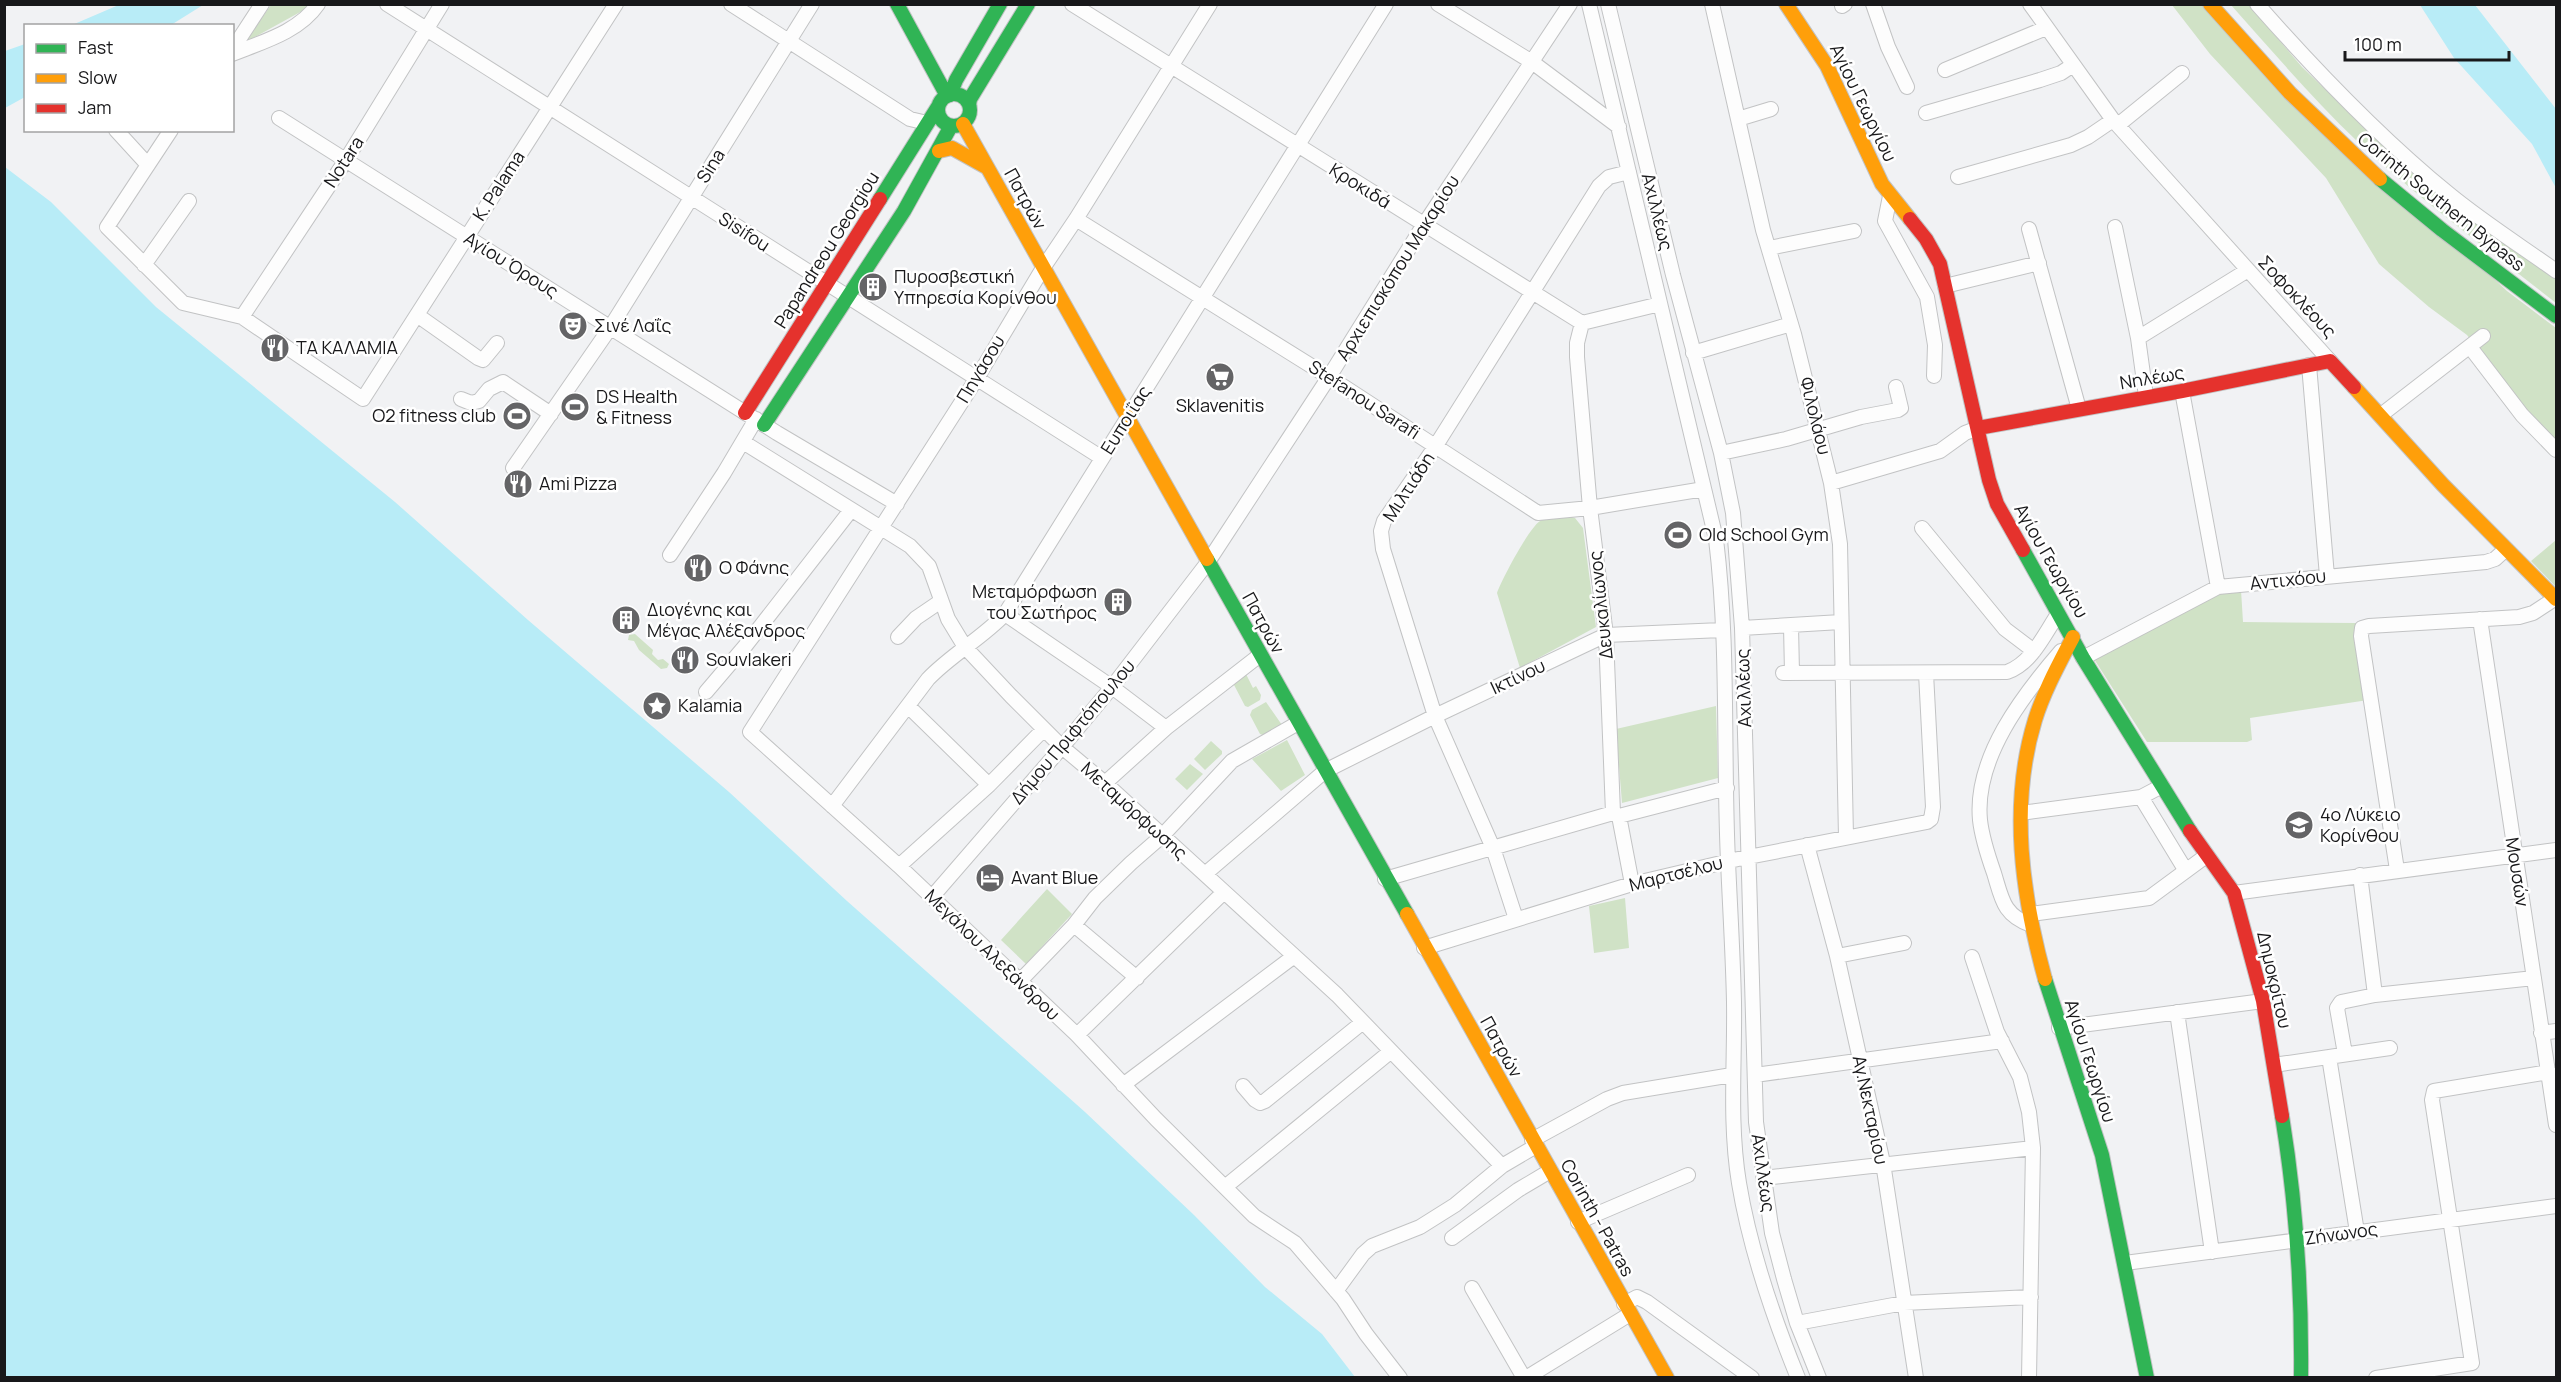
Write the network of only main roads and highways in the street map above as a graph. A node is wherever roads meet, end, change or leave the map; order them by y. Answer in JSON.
{"nodes":[{"id":1,"x":897,"y":4,"type":"edge"},
{"id":2,"x":1000,"y":4,"type":"edge"},
{"id":3,"x":1028,"y":4,"type":"edge"},
{"id":4,"x":1786,"y":4,"type":"edge"},
{"id":5,"x":2210,"y":4,"type":"edge"},
{"id":6,"x":945,"y":99,"type":"junction"},
{"id":7,"x":969,"y":105,"type":"junction"},
{"id":8,"x":927,"y":123,"type":"junction"},
{"id":9,"x":954,"y":128,"type":"junction"},
{"id":10,"x":939,"y":151,"type":"junction"},
{"id":11,"x":988,"y":169,"type":"junction"},
{"id":12,"x":2556,"y":316,"type":"edge"},
{"id":13,"x":2330,"y":361,"type":"joint"},
{"id":14,"x":1978,"y":428,"type":"junction"},
{"id":15,"x":2556,"y":598,"type":"edge"},
{"id":16,"x":2073,"y":637,"type":"junction"},
{"id":17,"x":1534,"y":1143,"type":"joint"},
{"id":18,"x":1667,"y":1377,"type":"edge"},
{"id":19,"x":2146,"y":1377,"type":"edge"},
{"id":20,"x":2301,"y":1377,"type":"edge"}],
"edges":[{"from":1,"to":6,"type":"main road"},
{"from":2,"to":6,"type":"main road","name":"Papandreou Georgiou"},
{"from":3,"to":7,"type":"main road"},
{"from":4,"to":14,"type":"main road","name":"Αγίου Γεωργίου"},
{"from":5,"to":12,"type":"main road","name":"Corinth Southern Bypass"},
{"from":6,"to":7,"type":"main road"},
{"from":6,"to":8,"type":"main road","name":"Papandreou Georgiou"},
{"from":6,"to":9,"type":"main road"},
{"from":7,"to":9,"type":"main road"},
{"from":8,"to":9,"type":"main road"},
{"from":8,"to":10,"type":"main road","name":"Papandreou Georgiou"},
{"from":9,"to":10,"type":"main road","name":"Papandreou Georgiou"},
{"from":9,"to":11,"type":"main road","name":"Πατρών"},
{"from":10,"to":11,"type":"main road"},
{"from":11,"to":17,"type":"main road","name":"Πατρών"},
{"from":13,"to":14,"type":"main road","name":"Νηλέως"},
{"from":13,"to":15,"type":"main road","name":"Σοφοκλέους"},
{"from":14,"to":16,"type":"main road","name":"Αγίου Γεωργίου"},
{"from":16,"to":19,"type":"main road","name":"Αγίου Γεωργίου"},
{"from":16,"to":20,"type":"main road","name":"Δημοκρίτου"},
{"from":17,"to":18,"type":"main road","name":"Corinth - Patras"}]}
